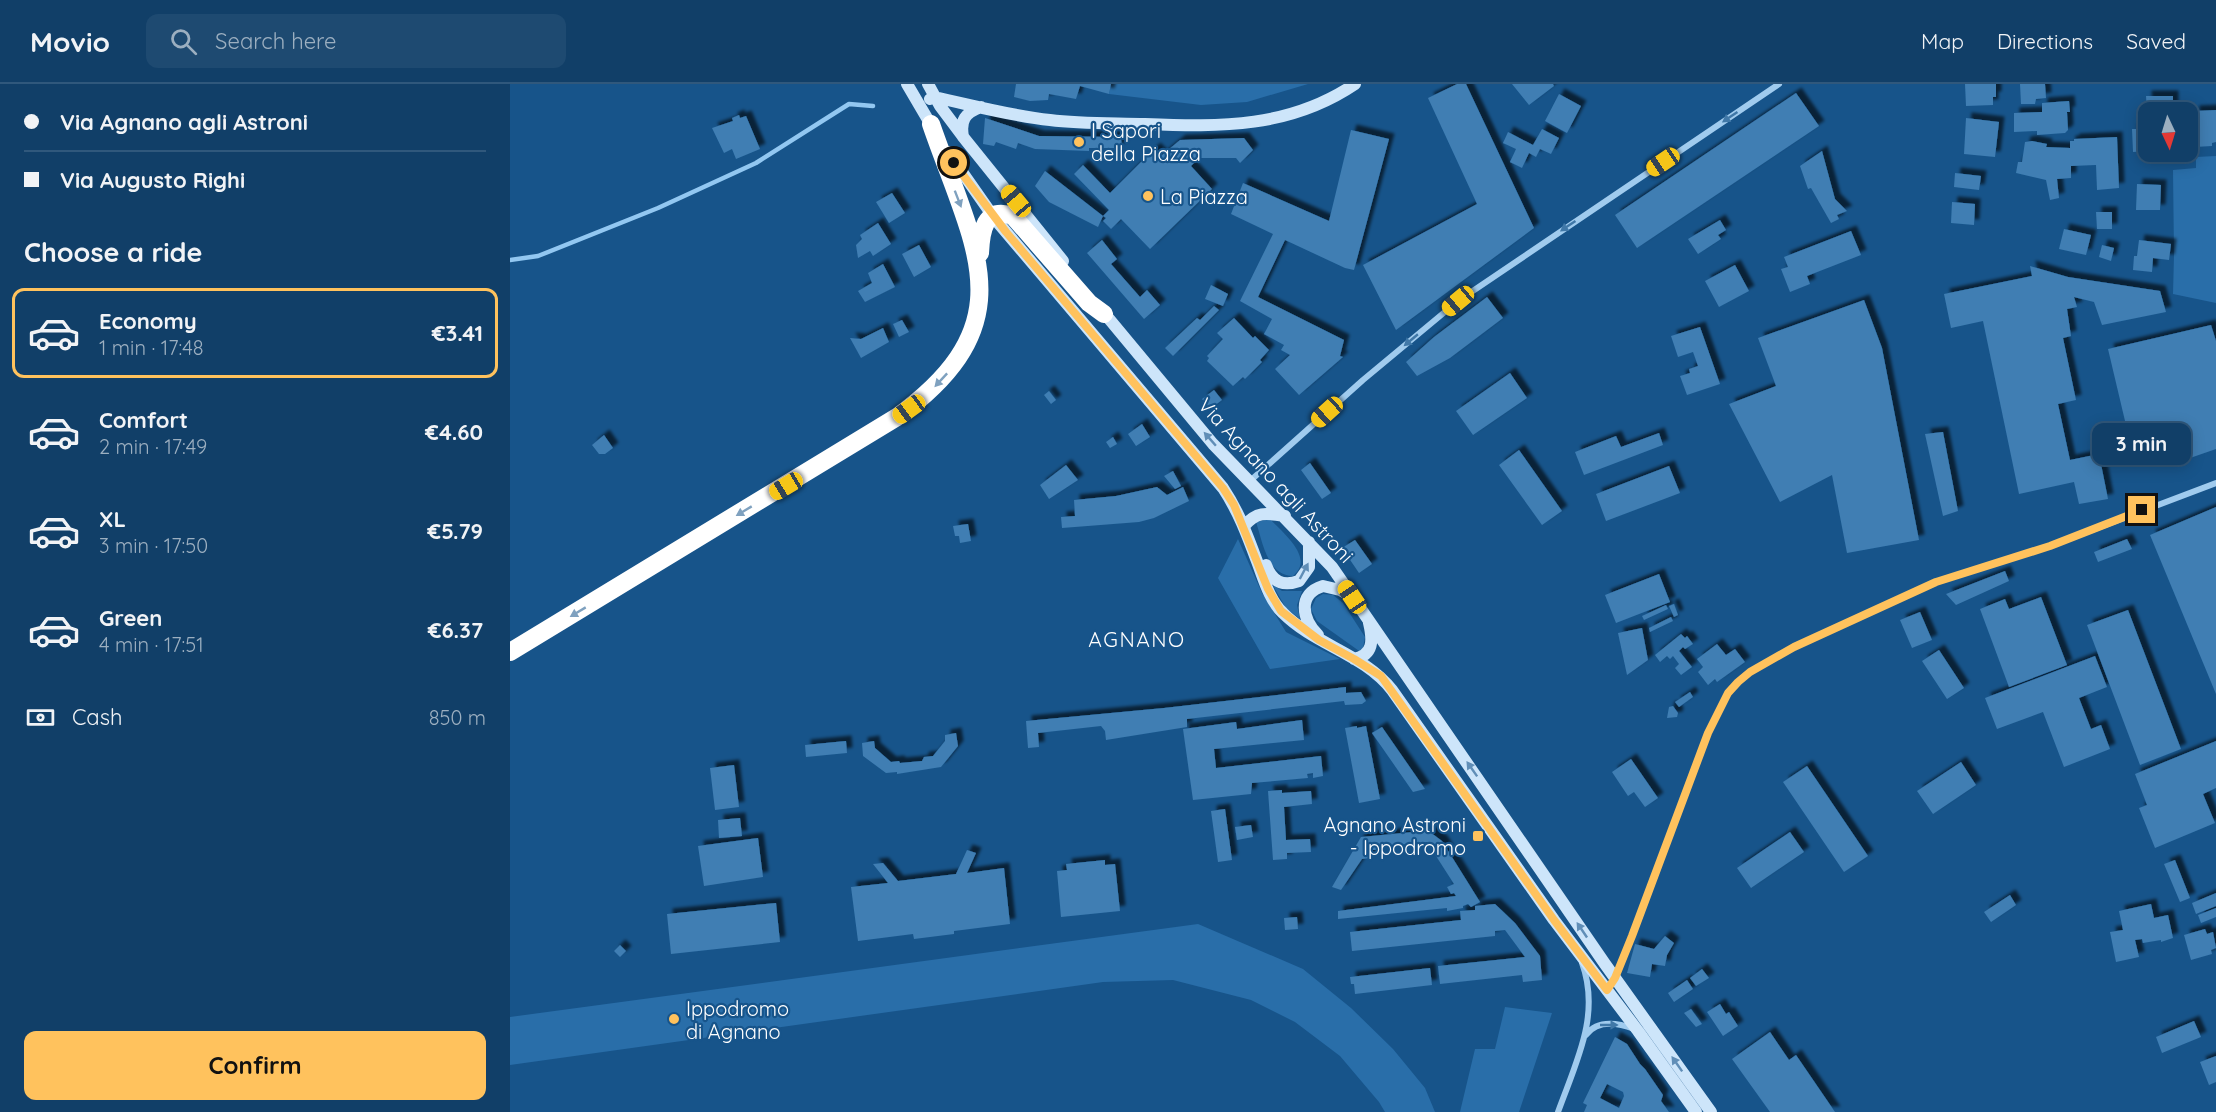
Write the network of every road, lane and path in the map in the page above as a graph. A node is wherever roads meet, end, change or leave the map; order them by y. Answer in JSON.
{"nodes":[{"id":1,"x":907,"y":84,"type":"edge"},
{"id":2,"x":928,"y":84,"type":"edge"},
{"id":3,"x":1355,"y":84,"type":"edge"},
{"id":4,"x":1779,"y":84,"type":"edge"},
{"id":5,"x":934,"y":97,"type":"junction"},
{"id":6,"x":981,"y":107,"type":"junction"},
{"id":7,"x":924,"y":114,"type":"junction"},
{"id":8,"x":964,"y":138,"type":"junction"},
{"id":9,"x":993,"y":216,"type":"junction"},
{"id":10,"x":979,"y":265,"type":"junction"},
{"id":11,"x":1104,"y":314,"type":"junction"},
{"id":12,"x":1250,"y":481,"type":"junction"},
{"id":13,"x":2216,"y":483,"type":"edge"},
{"id":14,"x":1285,"y":516,"type":"junction"},
{"id":15,"x":1244,"y":526,"type":"junction"},
{"id":16,"x":1309,"y":542,"type":"junction"},
{"id":17,"x":1352,"y":597,"type":"junction"},
{"id":18,"x":1368,"y":619,"type":"junction"},
{"id":19,"x":1329,"y":646,"type":"junction"},
{"id":20,"x":510,"y":652,"type":"edge"},
{"id":21,"x":1354,"y":659,"type":"junction"},
{"id":22,"x":1576,"y":949,"type":"junction"},
{"id":23,"x":1615,"y":978,"type":"junction"},
{"id":24,"x":1607,"y":990,"type":"junction"},
{"id":25,"x":1638,"y":1030,"type":"junction"},
{"id":26,"x":1584,"y":1038,"type":"junction"},
{"id":27,"x":1558,"y":1112,"type":"edge"},
{"id":28,"x":1696,"y":1112,"type":"edge"},
{"id":29,"x":1711,"y":1112,"type":"edge"}],
"edges":[{"from":1,"to":7,"type":"main road","name":"Via Agnano agli Astroni"},
{"from":2,"to":5,"type":"main road","name":"Via Agnano agli Astroni"},
{"from":3,"to":6,"type":"main road"},
{"from":4,"to":12,"type":"street","one_way":true},
{"from":5,"to":6,"type":"main road"},
{"from":5,"to":7,"type":"main road"},
{"from":5,"to":8,"type":"main road","name":"Via Agnano agli Astroni"},
{"from":6,"to":8,"type":"main road"},
{"from":7,"to":9,"type":"main road","name":"Via Agnano agli Astroni"},
{"from":7,"to":10,"type":"highway","one_way":true},
{"from":8,"to":11,"type":"main road","name":"Via Agnano agli Astroni"},
{"from":9,"to":10,"type":"highway"},
{"from":9,"to":11,"type":"highway"},
{"from":9,"to":15,"type":"main road","name":"Via Agnano agli Astroni"},
{"from":10,"to":20,"type":"highway","one_way":true},
{"from":12,"to":11,"type":"main road","name":"Via Agnano agli Astroni","one_way":true},
{"from":12,"to":14,"type":"main road","name":"Via Agnano agli Astroni"},
{"from":13,"to":23,"type":"street"},
{"from":14,"to":15,"type":"main road"},
{"from":14,"to":16,"type":"main road","name":"Via Agnano agli Astroni"},
{"from":15,"to":16,"type":"main road","one_way":true},
{"from":15,"to":19,"type":"main road","name":"Via Agnano agli Astroni"},
{"from":16,"to":17,"type":"main road","name":"Via Agnano agli Astroni"},
{"from":17,"to":18,"type":"main road","name":"Via Agnano agli Astroni"},
{"from":17,"to":19,"type":"main road"},
{"from":18,"to":21,"type":"main road"},
{"from":23,"to":18,"type":"main road","name":"Via Agnano agli Astroni","one_way":true},
{"from":19,"to":21,"type":"main road","name":"Via Agnano agli Astroni"},
{"from":21,"to":22,"type":"main road","name":"Via Agnano agli Astroni"},
{"from":22,"to":24,"type":"main road","name":"Via Agnano agli Astroni"},
{"from":22,"to":26,"type":"street"},
{"from":23,"to":24,"type":"street"},
{"from":29,"to":23,"type":"main road","name":"Via Agnano agli Astroni","one_way":true},
{"from":24,"to":25,"type":"main road","name":"Via Agnano agli Astroni"},
{"from":26,"to":25,"type":"street","one_way":true},
{"from":25,"to":28,"type":"main road","name":"Via Agnano agli Astroni"},
{"from":26,"to":27,"type":"street"}]}
